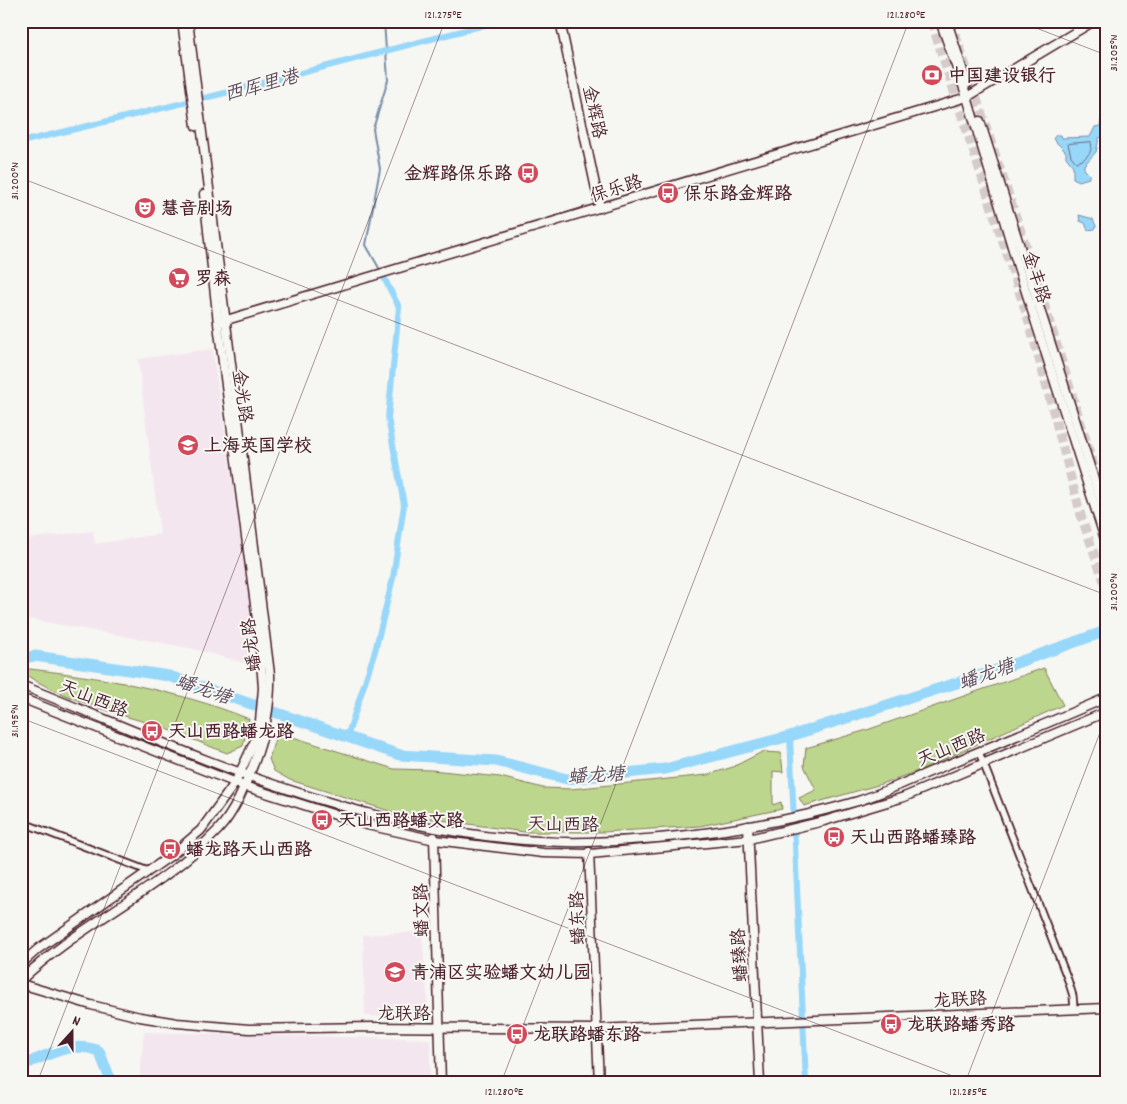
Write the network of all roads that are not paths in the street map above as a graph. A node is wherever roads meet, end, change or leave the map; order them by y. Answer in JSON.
{"nodes":[{"id":1,"x":182,"y":21,"type":"edge"},
{"id":2,"x":188,"y":21,"type":"edge"},
{"id":3,"x":560,"y":21,"type":"edge"},
{"id":4,"x":940,"y":21,"type":"edge"},
{"id":5,"x":947,"y":21,"type":"edge"},
{"id":6,"x":1094,"y":21,"type":"edge"},
{"id":7,"x":193,"y":87,"type":"junction"},
{"id":8,"x":969,"y":96,"type":"junction"},
{"id":9,"x":600,"y":208,"type":"junction"},
{"id":10,"x":221,"y":321,"type":"junction"},
{"id":11,"x":1106,"y":517,"type":"edge"},
{"id":12,"x":1106,"y":542,"type":"edge"},
{"id":13,"x":21,"y":685,"type":"edge"},
{"id":14,"x":21,"y":698,"type":"edge"},
{"id":15,"x":1106,"y":698,"type":"edge"},
{"id":16,"x":1106,"y":712,"type":"edge"},
{"id":17,"x":262,"y":732,"type":"junction"},
{"id":18,"x":979,"y":752,"type":"junction"},
{"id":19,"x":983,"y":765,"type":"junction"},
{"id":20,"x":240,"y":772,"type":"junction"},
{"id":21,"x":250,"y":775,"type":"junction"},
{"id":22,"x":235,"y":783,"type":"junction"},
{"id":23,"x":244,"y":786,"type":"junction"},
{"id":24,"x":21,"y":822,"type":"edge"},
{"id":25,"x":748,"y":826,"type":"junction"},
{"id":26,"x":432,"y":827,"type":"junction"},
{"id":27,"x":749,"y":839,"type":"junction"},
{"id":28,"x":435,"y":840,"type":"junction"},
{"id":29,"x":587,"y":842,"type":"junction"},
{"id":30,"x":590,"y":854,"type":"junction"},
{"id":31,"x":148,"y":871,"type":"junction"},
{"id":32,"x":21,"y":964,"type":"edge"},
{"id":33,"x":21,"y":980,"type":"edge"},
{"id":34,"x":21,"y":984,"type":"edge"},
{"id":35,"x":1106,"y":1008,"type":"edge"},
{"id":36,"x":1074,"y":1009,"type":"junction"},
{"id":37,"x":757,"y":1022,"type":"junction"},
{"id":38,"x":438,"y":1028,"type":"junction"},
{"id":39,"x":596,"y":1029,"type":"junction"},
{"id":40,"x":441,"y":1083,"type":"edge"},
{"id":41,"x":599,"y":1083,"type":"edge"},
{"id":42,"x":760,"y":1083,"type":"edge"}],
"edges":[{"from":1,"to":7,"type":"street"},
{"from":2,"to":7,"type":"street"},
{"from":3,"to":9,"type":"street","name":"金辉路"},
{"from":4,"to":8,"type":"street","name":"金丰路"},
{"from":5,"to":8,"type":"street","name":"金丰路"},
{"from":6,"to":8,"type":"street","name":"保乐路"},
{"from":7,"to":10,"type":"street"},
{"from":7,"to":10,"type":"street"},
{"from":8,"to":9,"type":"street","name":"保乐路"},
{"from":8,"to":11,"type":"street"},
{"from":8,"to":12,"type":"street","name":"金丰路"},
{"from":9,"to":10,"type":"street","name":"保乐路"},
{"from":10,"to":17,"type":"street","name":"蟠龙路"},
{"from":13,"to":20,"type":"street","name":"天山西路"},
{"from":14,"to":22,"type":"street","name":"天山西路"},
{"from":15,"to":18,"type":"street","name":"天山西路"},
{"from":16,"to":19,"type":"street","name":"天山西路"},
{"from":17,"to":20,"type":"street"},
{"from":17,"to":21,"type":"street","name":"蟠龙路"},
{"from":18,"to":19,"type":"street"},
{"from":18,"to":25,"type":"street","name":"天山西路"},
{"from":19,"to":27,"type":"street","name":"天山西路"},
{"from":19,"to":36,"type":"street"},
{"from":20,"to":21,"type":"street","name":"天山西路"},
{"from":20,"to":22,"type":"street"},
{"from":21,"to":23,"type":"street","name":"蟠龙路"},
{"from":21,"to":26,"type":"street","name":"天山西路"},
{"from":22,"to":23,"type":"street","name":"天山西路"},
{"from":22,"to":31,"type":"street"},
{"from":23,"to":28,"type":"street","name":"天山西路"},
{"from":23,"to":33,"type":"street","name":"蟠龙路"},
{"from":24,"to":31,"type":"street"},
{"from":25,"to":27,"type":"street","name":"蟠臻路"},
{"from":25,"to":29,"type":"street","name":"天山西路"},
{"from":26,"to":28,"type":"street","name":"蟠文路"},
{"from":26,"to":29,"type":"street","name":"天山西路"},
{"from":27,"to":30,"type":"street","name":"天山西路"},
{"from":27,"to":37,"type":"street","name":"蟠臻路"},
{"from":28,"to":30,"type":"street","name":"天山西路"},
{"from":28,"to":38,"type":"street","name":"蟠文路"},
{"from":29,"to":30,"type":"street","name":"蟠东路"},
{"from":30,"to":39,"type":"street","name":"蟠东路"},
{"from":31,"to":32,"type":"street"},
{"from":34,"to":38,"type":"street","name":"龙联路"},
{"from":35,"to":36,"type":"street","name":"龙联路"},
{"from":36,"to":37,"type":"street","name":"龙联路"},
{"from":37,"to":39,"type":"street","name":"龙联路"},
{"from":37,"to":42,"type":"street","name":"蟠臻路"},
{"from":38,"to":39,"type":"street","name":"龙联路"},
{"from":38,"to":40,"type":"street","name":"蟠文路"},
{"from":39,"to":41,"type":"street","name":"蟠东路"}]}
